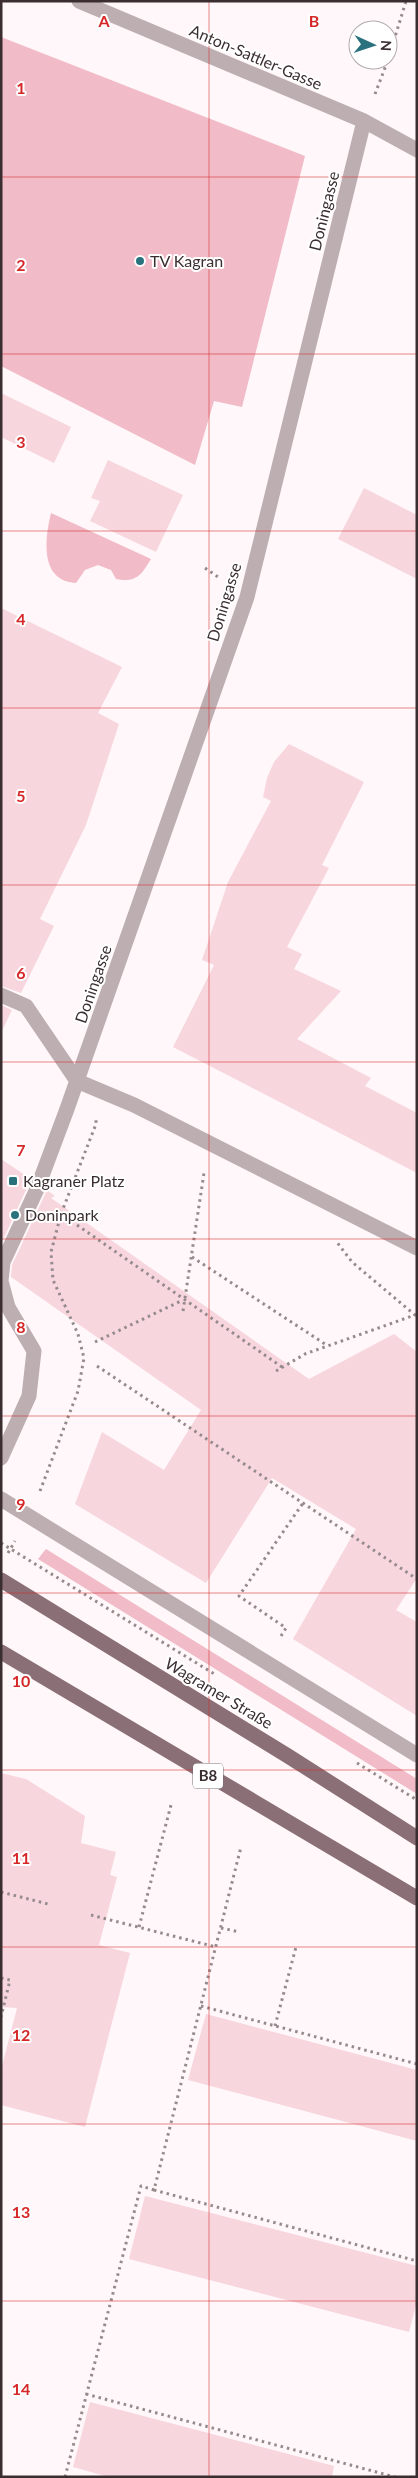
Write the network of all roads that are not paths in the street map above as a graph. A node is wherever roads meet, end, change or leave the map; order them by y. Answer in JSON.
{"nodes":[{"id":1,"x":79,"y":1,"type":"edge"},
{"id":2,"x":364,"y":121,"type":"junction"},
{"id":3,"x":417,"y":150,"type":"edge"},
{"id":4,"x":1,"y":995,"type":"edge"},
{"id":5,"x":78,"y":1081,"type":"junction"},
{"id":6,"x":417,"y":1248,"type":"edge"},
{"id":7,"x":5,"y":1305,"type":"edge"},
{"id":8,"x":1,"y":1458,"type":"edge"},
{"id":9,"x":1,"y":1499,"type":"edge"},
{"id":10,"x":1,"y":1580,"type":"edge"},
{"id":11,"x":1,"y":1652,"type":"edge"},
{"id":12,"x":417,"y":1755,"type":"edge"},
{"id":13,"x":417,"y":1838,"type":"edge"},
{"id":14,"x":417,"y":1898,"type":"edge"}],
"edges":[{"from":1,"to":2,"type":"street","name":"Anton-Sattler-Gasse"},
{"from":2,"to":3,"type":"street","name":"Anton-Sattler-Gasse"},
{"from":2,"to":5,"type":"street","name":"Doningasse"},
{"from":4,"to":5,"type":"street"},
{"from":5,"to":6,"type":"street"},
{"from":5,"to":7,"type":"street","name":"Doningasse"},
{"from":7,"to":8,"type":"street","name":"Doningasse"},
{"from":9,"to":12,"type":"street"},
{"from":10,"to":13,"type":"main road","name":"Wagramer Straße"},
{"from":11,"to":14,"type":"main road","number":"B8"}]}
